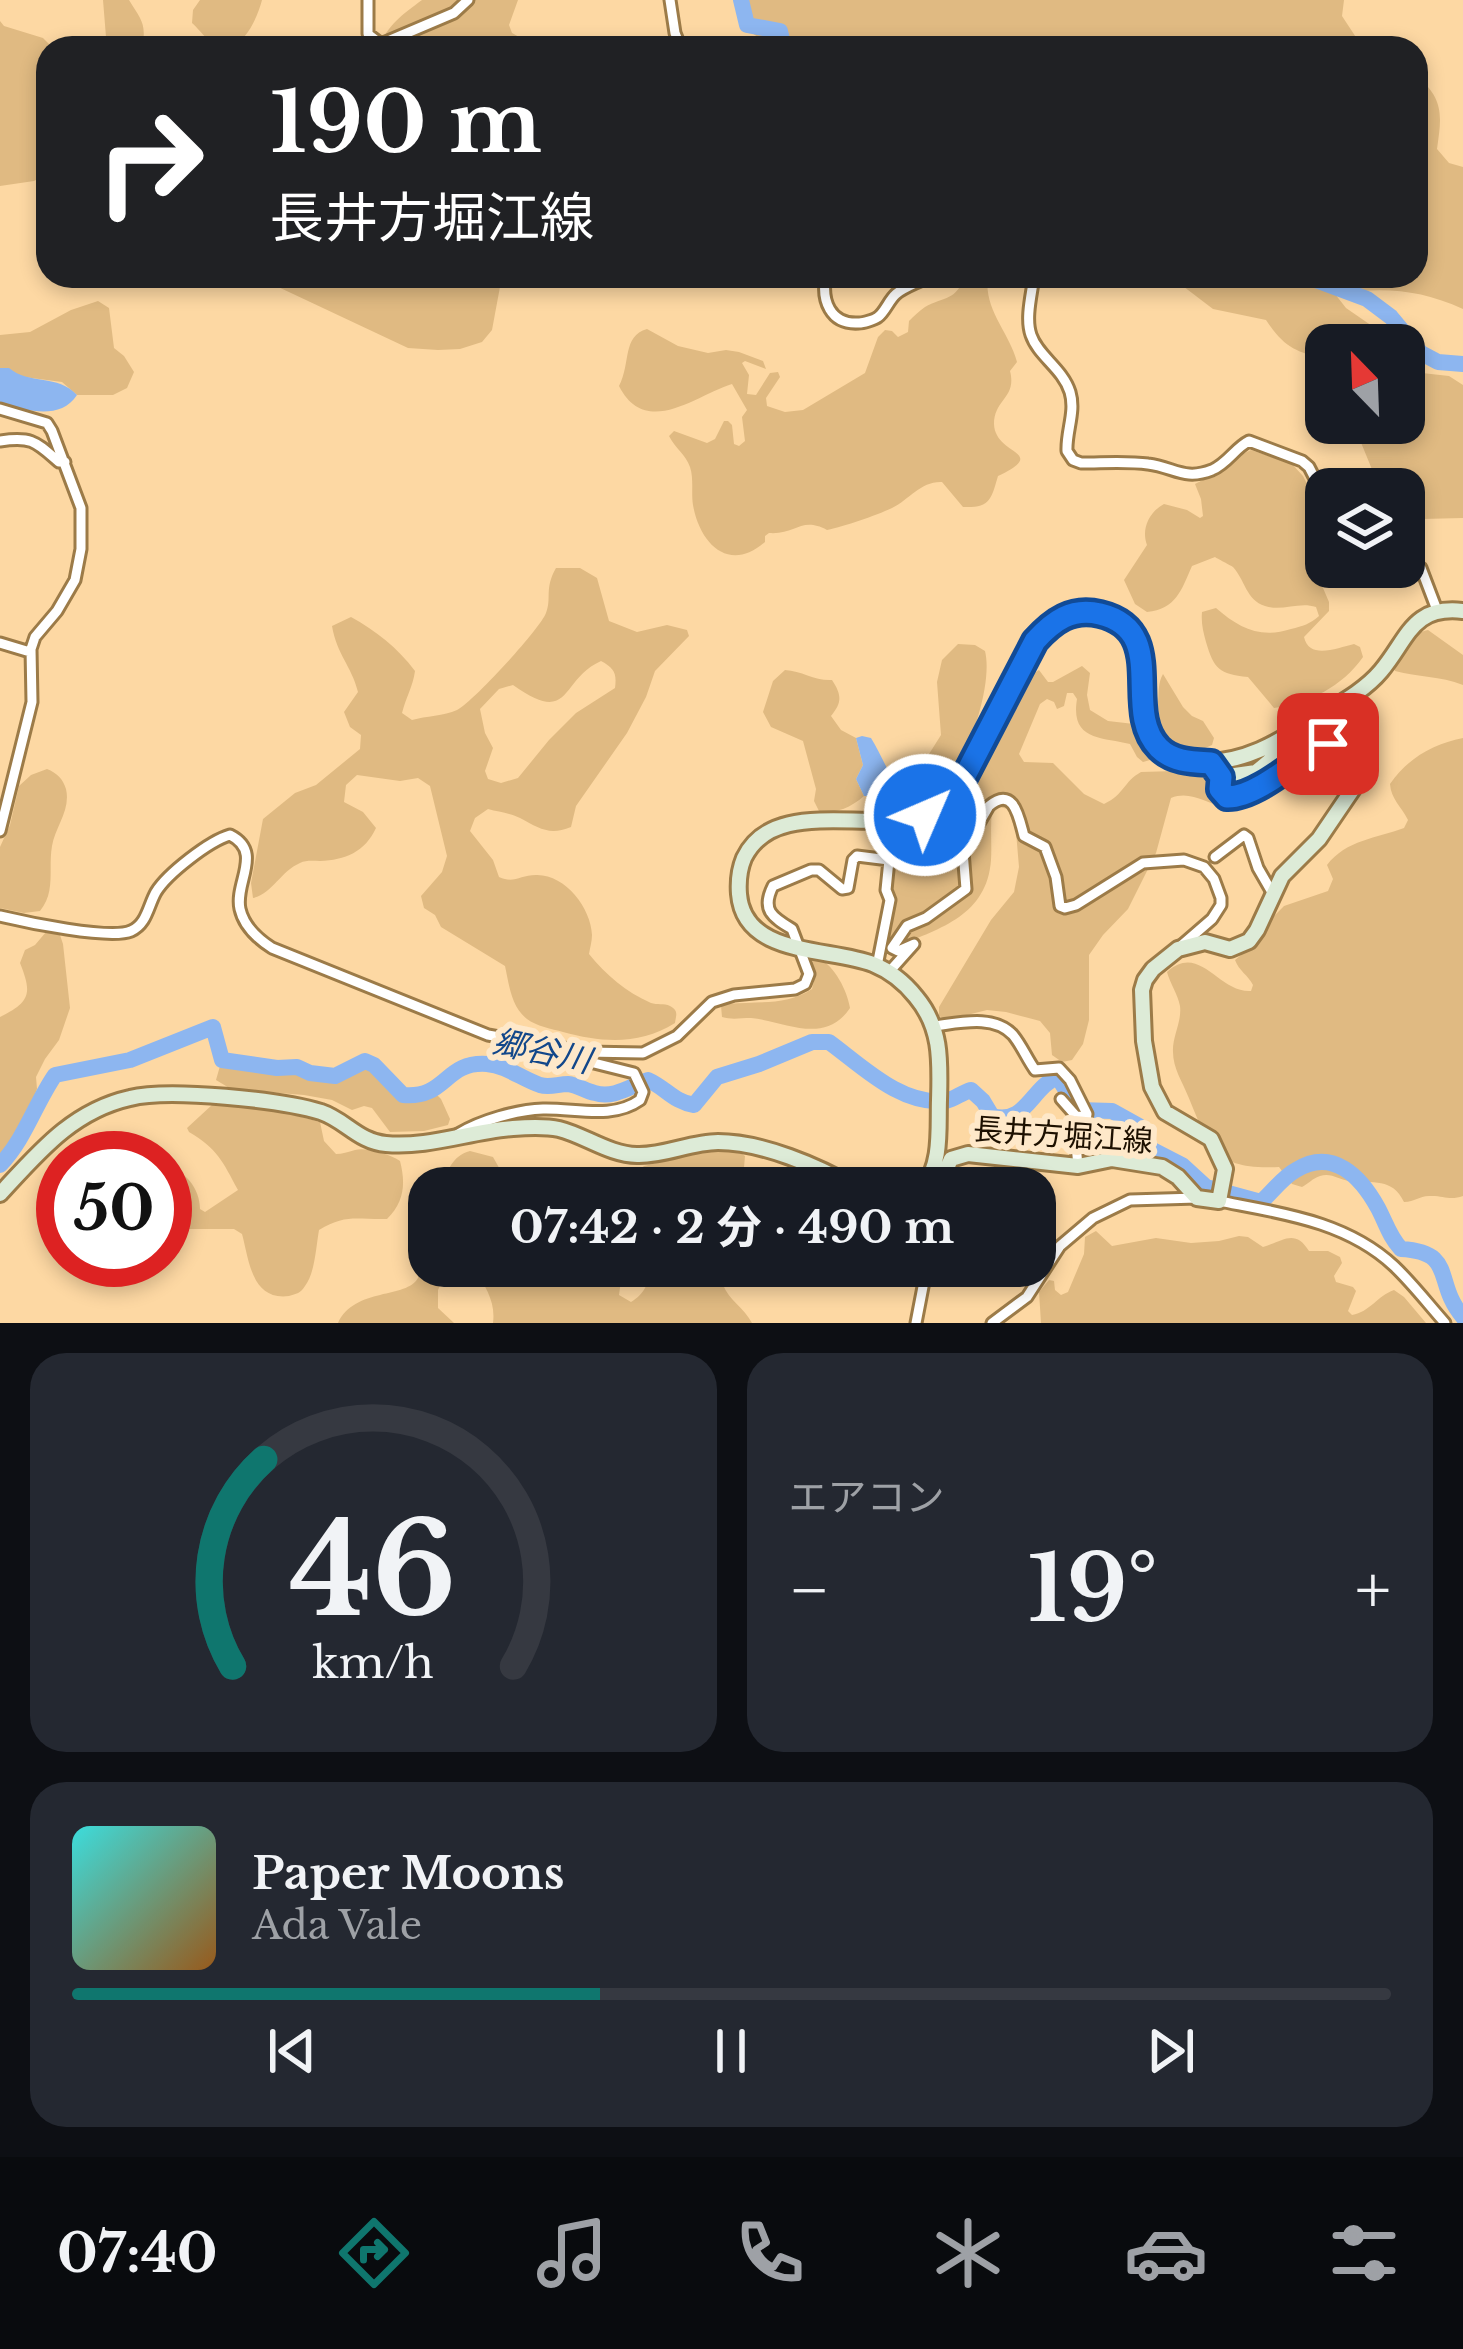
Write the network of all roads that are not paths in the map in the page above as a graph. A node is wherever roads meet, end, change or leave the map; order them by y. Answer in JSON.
{"nodes":[{"id":1,"x":368,"y":0,"type":"edge"},
{"id":2,"x":468,"y":0,"type":"edge"},
{"id":3,"x":670,"y":0,"type":"edge"},
{"id":4,"x":371,"y":36,"type":"edge"},
{"id":5,"x":400,"y":36,"type":"edge"},
{"id":6,"x":676,"y":36,"type":"edge"},
{"id":7,"x":824,"y":288,"type":"edge"},
{"id":8,"x":907,"y":288,"type":"edge"},
{"id":9,"x":1033,"y":288,"type":"edge"},
{"id":10,"x":0,"y":409,"type":"edge"},
{"id":11,"x":0,"y":441,"type":"edge"},
{"id":12,"x":65,"y":463,"type":"junction"},
{"id":13,"x":1310,"y":468,"type":"edge"},
{"id":14,"x":1425,"y":578,"type":"edge"},
{"id":15,"x":1437,"y":610,"type":"junction"},
{"id":16,"x":1463,"y":611,"type":"edge"},
{"id":17,"x":0,"y":643,"type":"edge"},
{"id":18,"x":31,"y":652,"type":"junction"},
{"id":19,"x":1274,"y":745,"type":"junction"},
{"id":20,"x":1211,"y":763,"type":"junction"},
{"id":21,"x":1221,"y":777,"type":"junction"},
{"id":22,"x":0,"y":831,"type":"edge"},
{"id":23,"x":1215,"y":857,"type":"dead end"},
{"id":24,"x":1273,"y":894,"type":"junction"},
{"id":25,"x":0,"y":916,"type":"edge"},
{"id":26,"x":799,"y":947,"type":"junction"},
{"id":27,"x":1178,"y":949,"type":"junction"},
{"id":28,"x":883,"y":969,"type":"junction"},
{"id":29,"x":934,"y":1026,"type":"junction"},
{"id":30,"x":543,"y":1045,"type":"junction"},
{"id":31,"x":1061,"y":1099,"type":"dead end"},
{"id":32,"x":1086,"y":1117,"type":"junction"},
{"id":33,"x":454,"y":1137,"type":"junction"},
{"id":34,"x":1078,"y":1166,"type":"junction"},
{"id":35,"x":814,"y":1167,"type":"edge"},
{"id":36,"x":933,"y":1167,"type":"edge"},
{"id":37,"x":947,"y":1167,"type":"edge"},
{"id":38,"x":0,"y":1194,"type":"edge"},
{"id":39,"x":1197,"y":1198,"type":"junction"},
{"id":40,"x":1219,"y":1198,"type":"junction"},
{"id":41,"x":923,"y":1287,"type":"edge"},
{"id":42,"x":916,"y":1323,"type":"edge"},
{"id":43,"x":992,"y":1323,"type":"edge"},
{"id":44,"x":1445,"y":1323,"type":"edge"}],
"edges":[{"from":1,"to":4,"type":"street"},
{"from":2,"to":5,"type":"street"},
{"from":3,"to":6,"type":"street"},
{"from":7,"to":8,"type":"street"},
{"from":9,"to":13,"type":"street"},
{"from":10,"to":12,"type":"street"},
{"from":11,"to":12,"type":"street"},
{"from":12,"to":18,"type":"street"},
{"from":14,"to":15,"type":"street"},
{"from":15,"to":16,"type":"main road"},
{"from":15,"to":19,"type":"main road"},
{"from":17,"to":18,"type":"street"},
{"from":18,"to":22,"type":"street"},
{"from":19,"to":20,"type":"main road"},
{"from":19,"to":21,"type":"main road"},
{"from":20,"to":21,"type":"main road"},
{"from":20,"to":26,"type":"main road"},
{"from":21,"to":24,"type":"main road"},
{"from":23,"to":24,"type":"street"},
{"from":24,"to":27,"type":"main road"},
{"from":25,"to":30,"type":"street"},
{"from":26,"to":28,"type":"main road"},
{"from":26,"to":28,"type":"street"},
{"from":26,"to":30,"type":"street"},
{"from":27,"to":28,"type":"street"},
{"from":27,"to":40,"type":"main road","name":"長井方堀江線"},
{"from":28,"to":29,"type":"main road"},
{"from":29,"to":32,"type":"street"},
{"from":29,"to":36,"type":"main road","name":"長井方堀江線"},
{"from":30,"to":33,"type":"street"},
{"from":31,"to":32,"type":"street"},
{"from":32,"to":34,"type":"street"},
{"from":33,"to":35,"type":"main road"},
{"from":33,"to":38,"type":"main road"},
{"from":34,"to":37,"type":"main road","name":"長井方堀江線"},
{"from":34,"to":39,"type":"main road","name":"長井方堀江線"},
{"from":39,"to":40,"type":"main road","name":"長井方堀江線"},
{"from":39,"to":43,"type":"street"},
{"from":40,"to":44,"type":"street"},
{"from":41,"to":42,"type":"street"}]}
